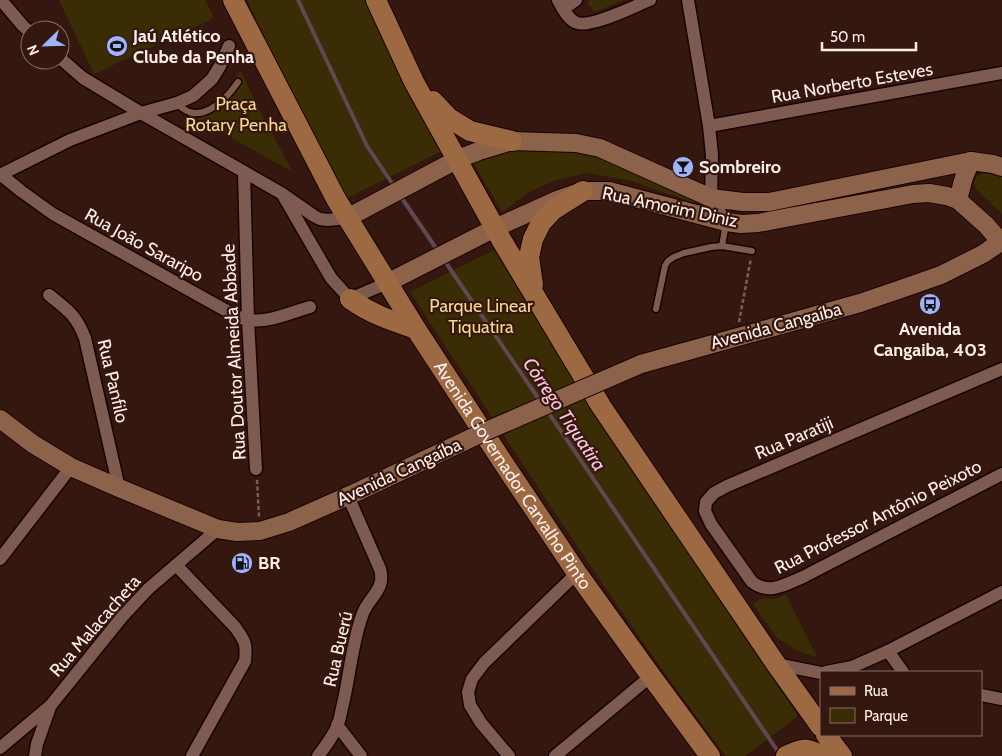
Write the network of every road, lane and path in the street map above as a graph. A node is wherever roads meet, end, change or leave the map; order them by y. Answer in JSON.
{"nodes":[{"id":1,"x":1,"y":0,"type":"edge"},
{"id":2,"x":233,"y":0,"type":"edge"},
{"id":3,"x":376,"y":0,"type":"edge"},
{"id":4,"x":576,"y":0,"type":"edge"},
{"id":5,"x":650,"y":0,"type":"edge"},
{"id":6,"x":688,"y":0,"type":"edge"},
{"id":7,"x":561,"y":4,"type":"edge"},
{"id":8,"x":20,"y":22,"type":"edge"},
{"id":9,"x":229,"y":46,"type":"dead end"},
{"id":10,"x":70,"y":67,"type":"edge"},
{"id":11,"x":1002,"y":73,"type":"edge"},
{"id":12,"x":238,"y":82,"type":"dead end"},
{"id":13,"x":414,"y":82,"type":"junction"},
{"id":14,"x":177,"y":103,"type":"junction"},
{"id":15,"x":141,"y":113,"type":"junction"},
{"id":16,"x":708,"y":126,"type":"junction"},
{"id":17,"x":512,"y":141,"type":"junction"},
{"id":18,"x":971,"y":161,"type":"junction"},
{"id":19,"x":453,"y":162,"type":"junction"},
{"id":20,"x":1002,"y":167,"type":"edge"},
{"id":21,"x":244,"y":172,"type":"junction"},
{"id":22,"x":0,"y":174,"type":"edge"},
{"id":23,"x":583,"y":192,"type":"junction"},
{"id":24,"x":281,"y":193,"type":"junction"},
{"id":25,"x":711,"y":198,"type":"junction"},
{"id":26,"x":958,"y":200,"type":"junction"},
{"id":27,"x":354,"y":214,"type":"junction"},
{"id":28,"x":726,"y":222,"type":"junction"},
{"id":29,"x":488,"y":231,"type":"junction"},
{"id":30,"x":1002,"y":242,"type":"edge"},
{"id":31,"x":722,"y":246,"type":"junction"},
{"id":32,"x":752,"y":251,"type":"joint"},
{"id":33,"x":387,"y":283,"type":"junction"},
{"id":34,"x":535,"y":294,"type":"junction"},
{"id":35,"x":49,"y":295,"type":"dead end"},
{"id":36,"x":350,"y":299,"type":"junction"},
{"id":37,"x":310,"y":307,"type":"dead end"},
{"id":38,"x":656,"y":309,"type":"dead end"},
{"id":39,"x":248,"y":320,"type":"junction"},
{"id":40,"x":416,"y":329,"type":"junction"},
{"id":41,"x":736,"y":337,"type":"junction"},
{"id":42,"x":1002,"y":369,"type":"edge"},
{"id":43,"x":0,"y":419,"type":"edge"},
{"id":44,"x":71,"y":467,"type":"junction"},
{"id":45,"x":256,"y":469,"type":"joint"},
{"id":46,"x":1002,"y":474,"type":"edge"},
{"id":47,"x":119,"y":488,"type":"junction"},
{"id":48,"x":354,"y":493,"type":"junction"},
{"id":49,"x":218,"y":529,"type":"junction"},
{"id":50,"x":260,"y":531,"type":"junction"},
{"id":51,"x":0,"y":559,"type":"edge"},
{"id":52,"x":176,"y":565,"type":"junction"},
{"id":53,"x":577,"y":573,"type":"junction"},
{"id":54,"x":768,"y":588,"type":"joint"},
{"id":55,"x":1002,"y":592,"type":"edge"},
{"id":56,"x":888,"y":651,"type":"junction"},
{"id":57,"x":776,"y":664,"type":"junction"},
{"id":58,"x":831,"y":671,"type":"edge"},
{"id":59,"x":902,"y":671,"type":"edge"},
{"id":60,"x":820,"y":673,"type":"edge"},
{"id":61,"x":651,"y":676,"type":"junction"},
{"id":62,"x":982,"y":695,"type":"edge"},
{"id":63,"x":1002,"y":699,"type":"edge"},
{"id":64,"x":50,"y":705,"type":"junction"},
{"id":65,"x":338,"y":725,"type":"junction"},
{"id":66,"x":820,"y":726,"type":"edge"},
{"id":67,"x":827,"y":736,"type":"edge"},
{"id":68,"x":0,"y":748,"type":"edge"},
{"id":69,"x":792,"y":753,"type":"edge"},
{"id":70,"x":35,"y":756,"type":"edge"},
{"id":71,"x":192,"y":756,"type":"edge"},
{"id":72,"x":318,"y":756,"type":"edge"},
{"id":73,"x":360,"y":756,"type":"edge"},
{"id":74,"x":509,"y":756,"type":"edge"},
{"id":75,"x":555,"y":756,"type":"edge"},
{"id":76,"x":710,"y":756,"type":"edge"},
{"id":77,"x":822,"y":756,"type":"edge"},
{"id":78,"x":842,"y":756,"type":"edge"}],
"edges":[{"from":1,"to":8,"type":"street"},
{"from":2,"to":27,"type":"main road","name":"Avenida Governador Carvalho Pinto"},
{"from":3,"to":13,"type":"main road"},
{"from":4,"to":7,"type":"street"},
{"from":5,"to":7,"type":"street"},
{"from":6,"to":16,"type":"street"},
{"from":9,"to":14,"type":"street"},
{"from":10,"to":15,"type":"street","name":"Rua Amorim Diniz"},
{"from":11,"to":16,"type":"street","name":"Rua Norberto Esteves"},
{"from":12,"to":14,"type":"lane"},
{"from":13,"to":17,"type":"main road"},
{"from":13,"to":19,"type":"main road"},
{"from":14,"to":15,"type":"street"},
{"from":15,"to":21,"type":"street","name":"Rua Amorim Diniz"},
{"from":15,"to":22,"type":"street"},
{"from":16,"to":25,"type":"street"},
{"from":17,"to":19,"type":"street","name":"Rua Amorim Diniz"},
{"from":17,"to":25,"type":"street","name":"Rua Amorim Diniz"},
{"from":18,"to":20,"type":"street","name":"Rua Amorim Diniz"},
{"from":18,"to":25,"type":"street","name":"Rua Amorim Diniz"},
{"from":18,"to":26,"type":"street"},
{"from":19,"to":27,"type":"street","name":"Rua Amorim Diniz"},
{"from":19,"to":29,"type":"main road"},
{"from":21,"to":24,"type":"street","name":"Rua Amorim Diniz"},
{"from":21,"to":39,"type":"street","name":"Rua Doutor Almeida Abbade"},
{"from":22,"to":39,"type":"street","name":"Rua João Sararipo"},
{"from":23,"to":28,"type":"street","name":"Rua Amorim Diniz"},
{"from":23,"to":29,"type":"street","name":"Rua Amorim Diniz"},
{"from":23,"to":34,"type":"main road"},
{"from":24,"to":27,"type":"street","name":"Rua Amorim Diniz"},
{"from":24,"to":36,"type":"street","name":"Rua Amorim Diniz"},
{"from":25,"to":28,"type":"street"},
{"from":26,"to":28,"type":"street","name":"Rua Amorim Diniz"},
{"from":26,"to":30,"type":"street","name":"Rua Amorim Diniz"},
{"from":27,"to":33,"type":"main road","name":"Avenida Governador Carvalho Pinto"},
{"from":28,"to":31,"type":"lane"},
{"from":29,"to":33,"type":"street","name":"Rua Amorim Diniz"},
{"from":29,"to":34,"type":"main road"},
{"from":30,"to":41,"type":"street","name":"Avenida Cangaíba"},
{"from":31,"to":32,"type":"lane"},
{"from":31,"to":38,"type":"lane"},
{"from":32,"to":41,"type":"path"},
{"from":33,"to":36,"type":"street","name":"Rua Amorim Diniz"},
{"from":33,"to":40,"type":"main road","name":"Avenida Governador Carvalho Pinto"},
{"from":34,"to":57,"type":"main road"},
{"from":35,"to":47,"type":"street","name":"Rua Panfilo"},
{"from":36,"to":40,"type":"main road"},
{"from":37,"to":39,"type":"street","name":"Rua João Sararipo"},
{"from":39,"to":45,"type":"street","name":"Rua Doutor Almeida Abbade"},
{"from":40,"to":53,"type":"main road","name":"Avenida Governador Carvalho Pinto"},
{"from":41,"to":48,"type":"street","name":"Avenida Cangaíba","bridge":true},
{"from":42,"to":54,"type":"street","name":"Rua Paratiji"},
{"from":43,"to":44,"type":"street","name":"Avenida Cangaíba"},
{"from":44,"to":47,"type":"street","name":"Avenida Cangaíba"},
{"from":44,"to":51,"type":"street"},
{"from":45,"to":50,"type":"path","name":"Rua Doutor Almeida Abbade"},
{"from":46,"to":54,"type":"street","name":"Rua Professor Antônio Peixoto"},
{"from":47,"to":49,"type":"street","name":"Avenida Cangaíba"},
{"from":48,"to":50,"type":"street","name":"Avenida Cangaíba"},
{"from":48,"to":65,"type":"street","name":"Rua Buerú"},
{"from":49,"to":50,"type":"street","name":"Avenida Cangaíba"},
{"from":49,"to":52,"type":"street","name":"Rua Malacacheta"},
{"from":52,"to":64,"type":"street","name":"Rua Malacacheta"},
{"from":52,"to":71,"type":"street"},
{"from":53,"to":61,"type":"main road","name":"Avenida Governador Carvalho Pinto"},
{"from":53,"to":74,"type":"street"},
{"from":55,"to":56,"type":"street"},
{"from":56,"to":58,"type":"street"},
{"from":56,"to":59,"type":"street"},
{"from":57,"to":60,"type":"street"},
{"from":57,"to":66,"type":"main road"},
{"from":61,"to":75,"type":"street"},
{"from":61,"to":76,"type":"main road","name":"Avenida Governador Carvalho Pinto"},
{"from":62,"to":63,"type":"street"},
{"from":64,"to":68,"type":"street","name":"Rua Malacacheta"},
{"from":64,"to":70,"type":"street"},
{"from":65,"to":72,"type":"street","name":"Rua Buerú"},
{"from":65,"to":73,"type":"street"},
{"from":67,"to":78,"type":"main road"},
{"from":69,"to":77,"type":"main road"}]}
